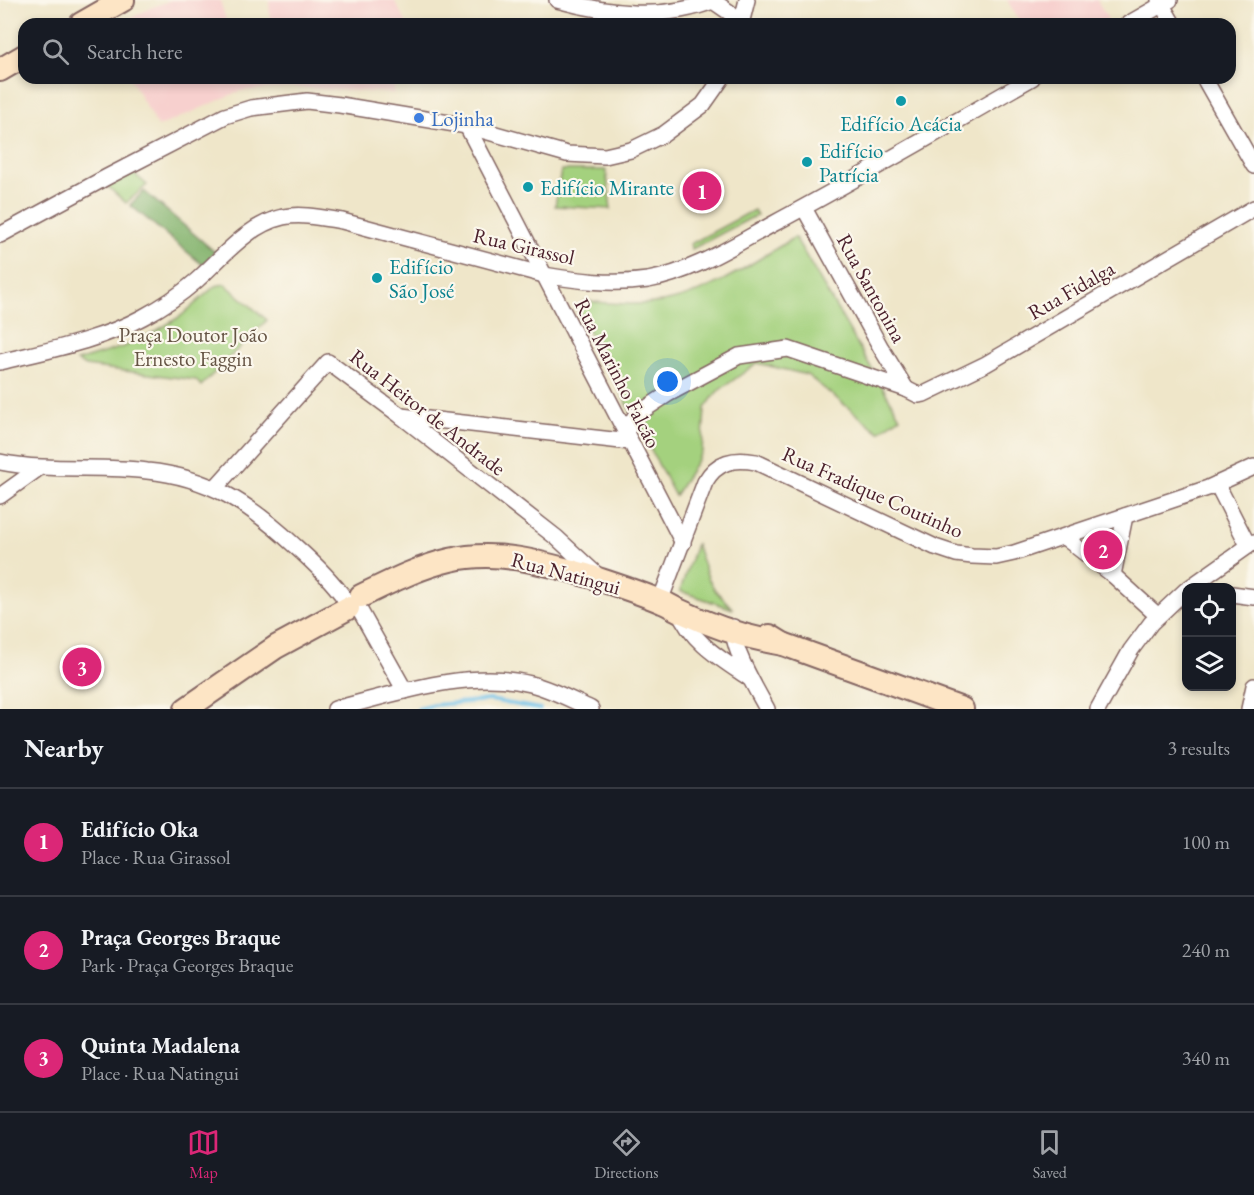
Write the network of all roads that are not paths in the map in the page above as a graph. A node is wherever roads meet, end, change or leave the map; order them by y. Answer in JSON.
{"nodes":[{"id":1,"x":557,"y":0,"type":"edge"},
{"id":2,"x":714,"y":0,"type":"edge"},
{"id":3,"x":747,"y":0,"type":"edge"},
{"id":4,"x":120,"y":1,"type":"edge"},
{"id":5,"x":1164,"y":2,"type":"edge"},
{"id":6,"x":91,"y":18,"type":"edge"},
{"id":7,"x":734,"y":18,"type":"edge"},
{"id":8,"x":742,"y":18,"type":"edge"},
{"id":9,"x":1138,"y":18,"type":"edge"},
{"id":10,"x":1171,"y":18,"type":"edge"},
{"id":11,"x":718,"y":84,"type":"edge"},
{"id":12,"x":1021,"y":84,"type":"edge"},
{"id":13,"x":1207,"y":84,"type":"edge"},
{"id":14,"x":467,"y":126,"type":"junction"},
{"id":15,"x":1254,"y":165,"type":"edge"},
{"id":16,"x":804,"y":208,"type":"junction"},
{"id":17,"x":1254,"y":208,"type":"edge"},
{"id":18,"x":0,"y":235,"type":"edge"},
{"id":19,"x":544,"y":275,"type":"junction"},
{"id":20,"x":0,"y":362,"type":"edge"},
{"id":21,"x":906,"y":389,"type":"junction"},
{"id":22,"x":401,"y":416,"type":"junction"},
{"id":23,"x":627,"y":438,"type":"junction"},
{"id":24,"x":0,"y":462,"type":"edge"},
{"id":25,"x":1254,"y":467,"type":"edge"},
{"id":26,"x":39,"y":468,"type":"junction"},
{"id":27,"x":1217,"y":484,"type":"junction"},
{"id":28,"x":215,"y":488,"type":"junction"},
{"id":29,"x":0,"y":496,"type":"edge"},
{"id":30,"x":1125,"y":516,"type":"junction"},
{"id":31,"x":1064,"y":537,"type":"junction"},
{"id":32,"x":683,"y":543,"type":"junction"},
{"id":33,"x":1251,"y":544,"type":"edge"},
{"id":34,"x":1113,"y":575,"type":"junction"},
{"id":35,"x":604,"y":581,"type":"junction"},
{"id":36,"x":1196,"y":583,"type":"edge"},
{"id":37,"x":1182,"y":594,"type":"edge"},
{"id":38,"x":1236,"y":595,"type":"edge"},
{"id":39,"x":1254,"y":597,"type":"edge"},
{"id":40,"x":354,"y":601,"type":"junction"},
{"id":41,"x":671,"y":604,"type":"junction"},
{"id":42,"x":1158,"y":616,"type":"junction"},
{"id":43,"x":743,"y":630,"type":"junction"},
{"id":44,"x":751,"y":681,"type":"junction"},
{"id":45,"x":1254,"y":686,"type":"edge"},
{"id":46,"x":405,"y":691,"type":"junction"},
{"id":47,"x":190,"y":708,"type":"edge"},
{"id":48,"x":334,"y":709,"type":"edge"},
{"id":49,"x":591,"y":709,"type":"edge"},
{"id":50,"x":767,"y":709,"type":"edge"},
{"id":51,"x":962,"y":709,"type":"edge"},
{"id":52,"x":1098,"y":709,"type":"edge"},
{"id":53,"x":1249,"y":709,"type":"edge"}],
"edges":[{"from":1,"to":2,"type":"street"},
{"from":2,"to":7,"type":"street"},
{"from":3,"to":8,"type":"street"},
{"from":4,"to":6,"type":"street"},
{"from":5,"to":9,"type":"street"},
{"from":5,"to":10,"type":"street"},
{"from":11,"to":14,"type":"street"},
{"from":12,"to":16,"type":"street","name":"Rua Girassol"},
{"from":13,"to":15,"type":"street"},
{"from":14,"to":18,"type":"street"},
{"from":14,"to":19,"type":"street","name":"Rua Marinho Falcão"},
{"from":16,"to":19,"type":"street","name":"Rua Girassol"},
{"from":16,"to":21,"type":"street","name":"Rua Santonina"},
{"from":17,"to":21,"type":"street","name":"Rua Fidalga"},
{"from":19,"to":20,"type":"street","name":"Rua Girassol"},
{"from":19,"to":23,"type":"street","name":"Rua Marinho Falcão"},
{"from":21,"to":23,"type":"street","name":"Rua Fidalga"},
{"from":22,"to":23,"type":"street"},
{"from":22,"to":28,"type":"street","name":"Rua Heitor de Andrade"},
{"from":22,"to":35,"type":"street","name":"Rua Heitor de Andrade"},
{"from":23,"to":32,"type":"street","name":"Rua Marinho Falcão"},
{"from":24,"to":26,"type":"street"},
{"from":25,"to":27,"type":"street","name":"Rua Fradique Coutinho"},
{"from":26,"to":28,"type":"street"},
{"from":26,"to":29,"type":"street"},
{"from":27,"to":30,"type":"street","name":"Rua Fradique Coutinho"},
{"from":27,"to":33,"type":"street"},
{"from":28,"to":40,"type":"street"},
{"from":30,"to":31,"type":"street","name":"Rua Fradique Coutinho"},
{"from":30,"to":34,"type":"street"},
{"from":31,"to":32,"type":"street","name":"Rua Fradique Coutinho"},
{"from":31,"to":34,"type":"street"},
{"from":32,"to":41,"type":"street","name":"Rua Fradique Coutinho"},
{"from":33,"to":36,"type":"street"},
{"from":34,"to":42,"type":"street"},
{"from":35,"to":40,"type":"street","name":"Rua Natingui"},
{"from":35,"to":41,"type":"street","name":"Rua Natingui"},
{"from":37,"to":42,"type":"street"},
{"from":38,"to":39,"type":"street"},
{"from":40,"to":46,"type":"street"},
{"from":40,"to":47,"type":"street","name":"Rua Natingui"},
{"from":41,"to":43,"type":"street","name":"Rua Natingui"},
{"from":41,"to":44,"type":"street"},
{"from":42,"to":52,"type":"street"},
{"from":43,"to":44,"type":"street"},
{"from":43,"to":51,"type":"street","name":"Rua Natingui"},
{"from":44,"to":50,"type":"street"},
{"from":45,"to":53,"type":"street"},
{"from":46,"to":48,"type":"street"},
{"from":46,"to":49,"type":"street"}]}
